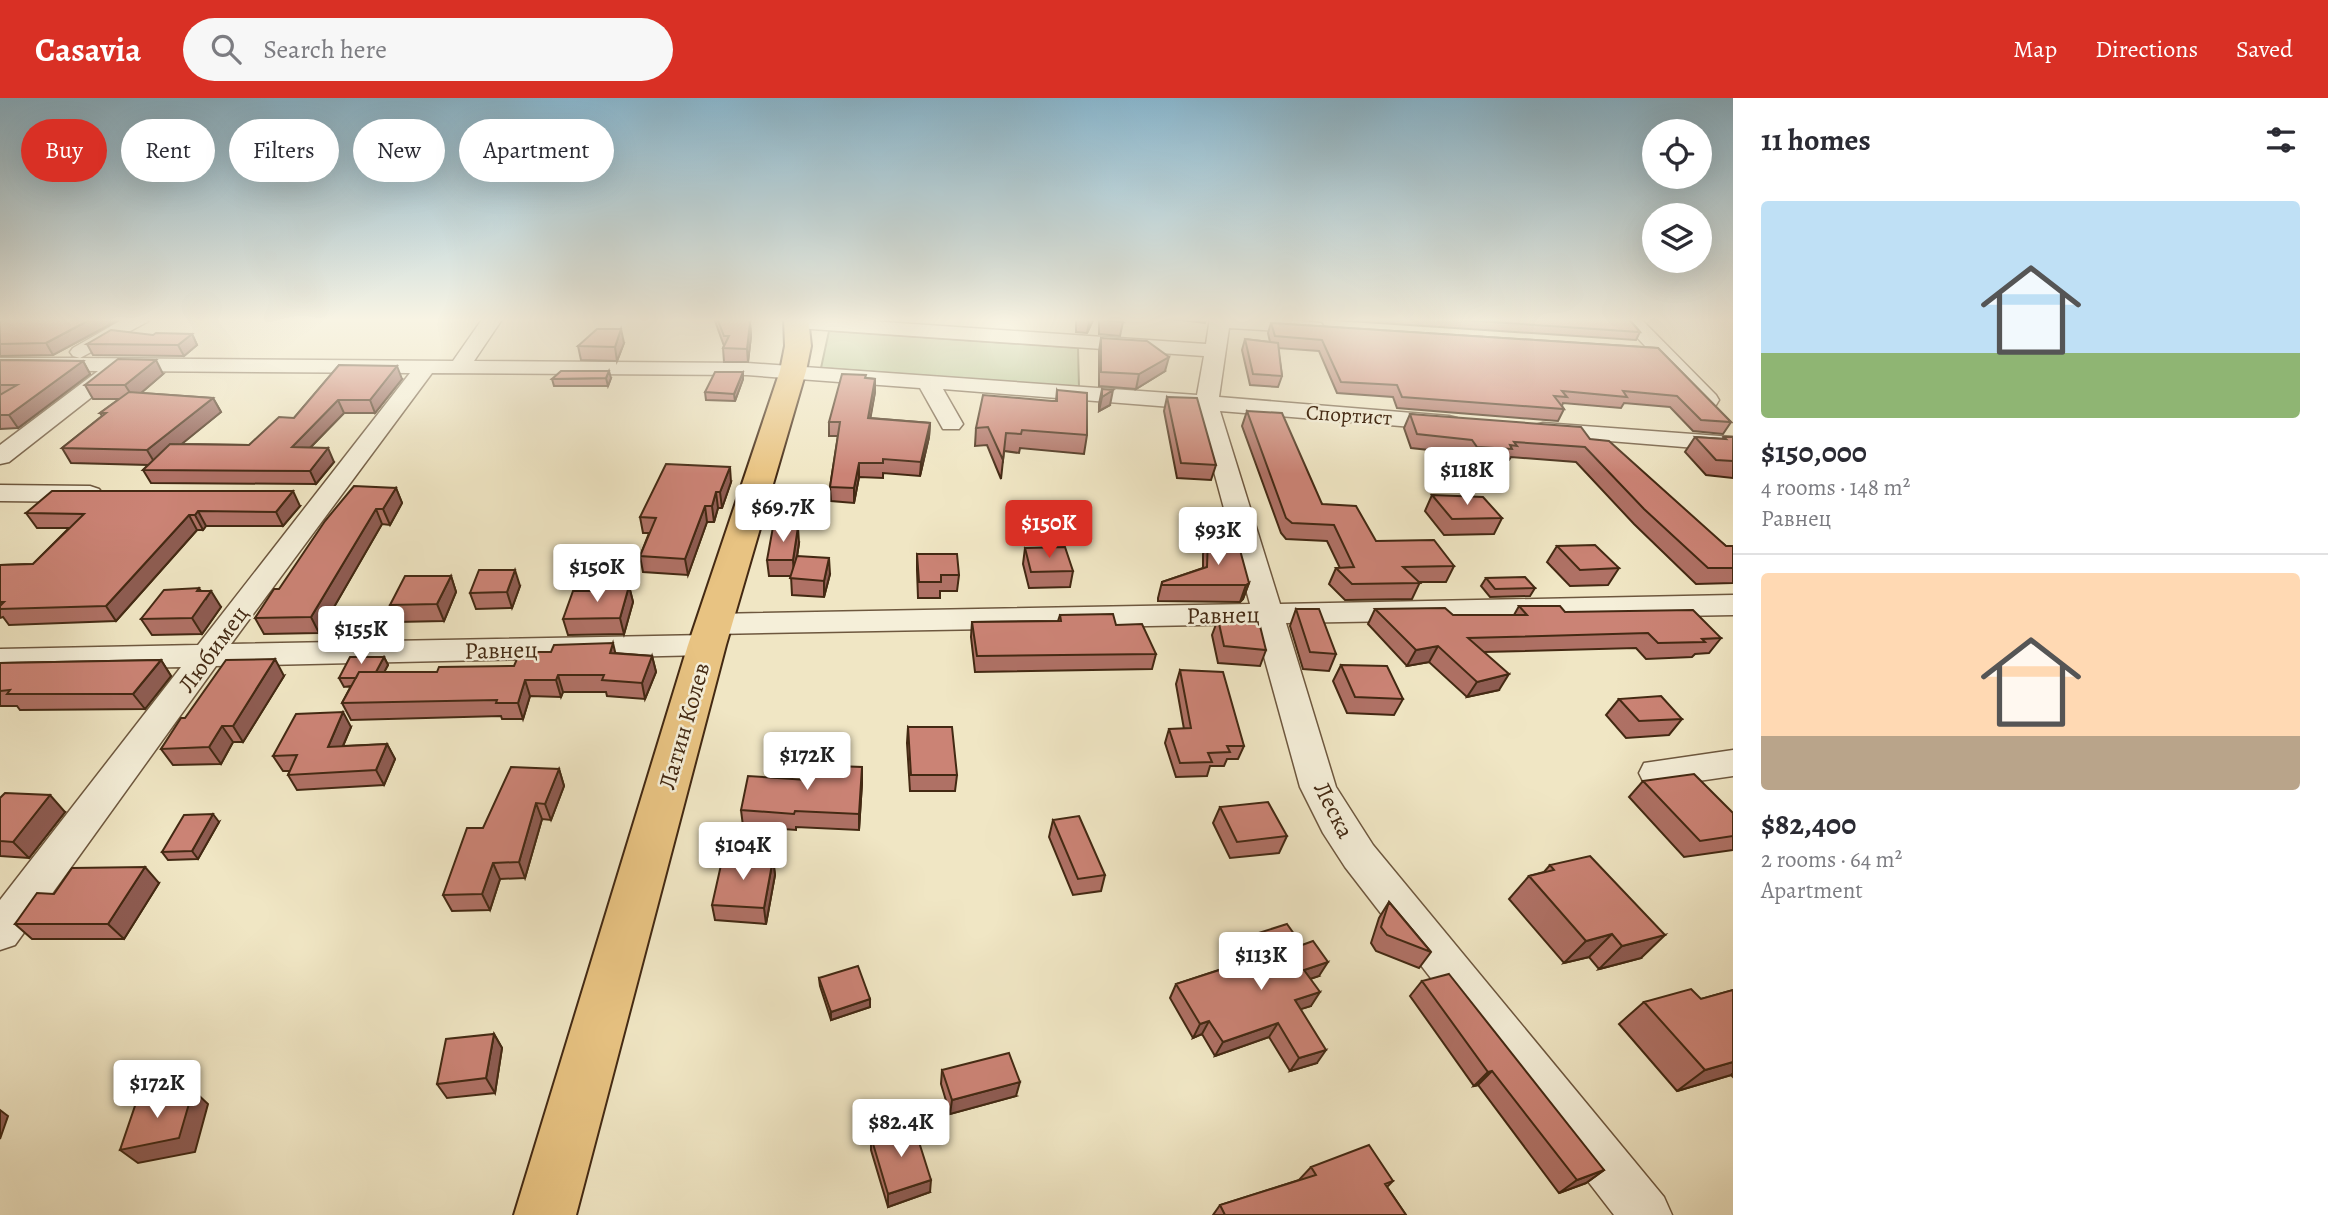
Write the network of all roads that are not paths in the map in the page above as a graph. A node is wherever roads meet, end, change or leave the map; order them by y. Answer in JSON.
{"nodes":[{"id":1,"x":113,"y":370,"type":"edge"},
{"id":2,"x":423,"y":370,"type":"edge"},
{"id":3,"x":735,"y":370,"type":"edge"},
{"id":4,"x":1212,"y":370,"type":"edge"},
{"id":5,"x":1679,"y":370,"type":"edge"},
{"id":6,"x":793,"y":371,"type":"junction"},
{"id":7,"x":927,"y":381,"type":"junction"},
{"id":8,"x":1207,"y":404,"type":"junction"},
{"id":9,"x":1724,"y":418,"type":"edge"},
{"id":10,"x":951,"y":424,"type":"dead end"},
{"id":11,"x":1470,"y":424,"type":"edge"},
{"id":12,"x":1525,"y":428,"type":"edge"},
{"id":13,"x":1733,"y":444,"type":"edge"},
{"id":14,"x":0,"y":457,"type":"edge"},
{"id":15,"x":0,"y":493,"type":"edge"},
{"id":16,"x":109,"y":494,"type":"edge"},
{"id":17,"x":1733,"y":605,"type":"edge"},
{"id":18,"x":1270,"y":614,"type":"junction"},
{"id":19,"x":710,"y":635,"type":"junction"},
{"id":20,"x":209,"y":656,"type":"junction"},
{"id":21,"x":0,"y":660,"type":"edge"},
{"id":22,"x":1733,"y":763,"type":"edge"},
{"id":23,"x":1657,"y":773,"type":"dead end"},
{"id":24,"x":0,"y":932,"type":"edge"},
{"id":25,"x":545,"y":1215,"type":"edge"},
{"id":26,"x":1646,"y":1215,"type":"edge"}],
"edges":[{"from":1,"to":14,"type":"street"},
{"from":2,"to":20,"type":"street","name":"Любимец"},
{"from":3,"to":6,"type":"street","name":"Спортист"},
{"from":4,"to":8,"type":"street","name":"Леска"},
{"from":5,"to":9,"type":"street"},
{"from":6,"to":7,"type":"street","name":"Спортист"},
{"from":6,"to":19,"type":"main road","name":"Латин Колев"},
{"from":7,"to":8,"type":"street","name":"Спортист"},
{"from":7,"to":10,"type":"street"},
{"from":8,"to":11,"type":"street","name":"Спортист"},
{"from":8,"to":18,"type":"street","name":"Леска"},
{"from":12,"to":13,"type":"street"},
{"from":15,"to":16,"type":"street"},
{"from":17,"to":18,"type":"street","name":"Равнец"},
{"from":18,"to":19,"type":"street","name":"Равнец"},
{"from":18,"to":26,"type":"street","name":"Леска"},
{"from":19,"to":20,"type":"street","name":"Равнец"},
{"from":19,"to":25,"type":"main road","name":"Латин Колев"},
{"from":20,"to":21,"type":"street","name":"Равнец"},
{"from":20,"to":24,"type":"street","name":"Любимец"},
{"from":22,"to":23,"type":"street"}]}
